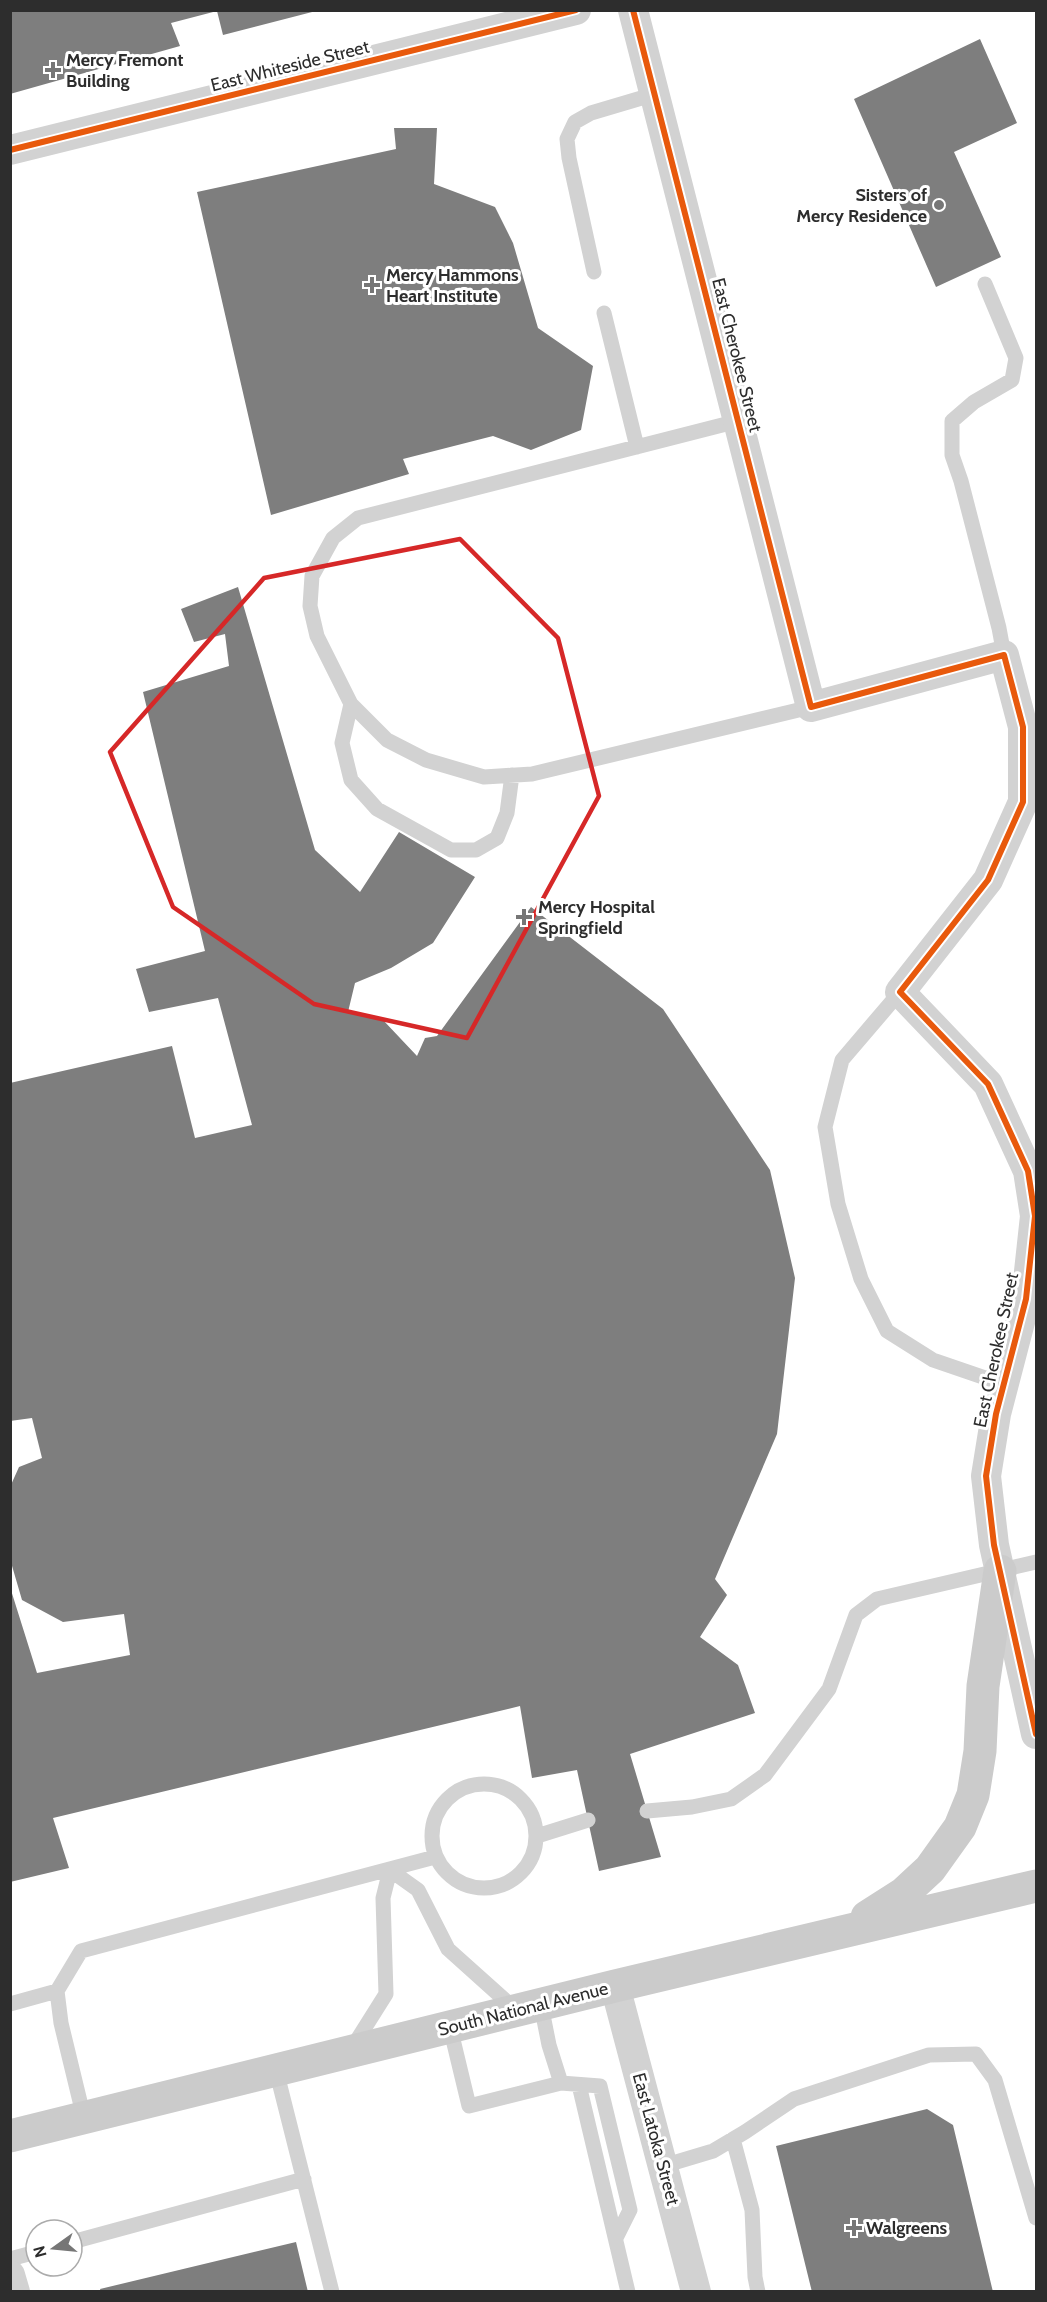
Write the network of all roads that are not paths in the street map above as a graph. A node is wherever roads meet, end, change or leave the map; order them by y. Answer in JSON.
{"nodes":[{"id":1,"x":576,"y":10,"type":"edge"},
{"id":2,"x":633,"y":10,"type":"edge"},
{"id":3,"x":515,"y":18,"type":"edge"},
{"id":4,"x":654,"y":94,"type":"junction"},
{"id":5,"x":10,"y":150,"type":"edge"},
{"id":6,"x":594,"y":272,"type":"dead end"},
{"id":7,"x":985,"y":284,"type":"dead end"},
{"id":8,"x":604,"y":313,"type":"dead end"},
{"id":9,"x":738,"y":421,"type":"junction"},
{"id":10,"x":637,"y":447,"type":"junction"},
{"id":11,"x":1004,"y":656,"type":"junction"},
{"id":12,"x":351,"y":704,"type":"junction"},
{"id":13,"x":811,"y":708,"type":"junction"},
{"id":14,"x":512,"y":775,"type":"junction"},
{"id":15,"x":900,"y":992,"type":"junction"},
{"id":16,"x":1003,"y":1384,"type":"junction"},
{"id":17,"x":1036,"y":1562,"type":"edge"},
{"id":18,"x":1000,"y":1571,"type":"junction"},
{"id":19,"x":1036,"y":1734,"type":"edge"},
{"id":20,"x":647,"y":1811,"type":"dead end"},
{"id":21,"x":588,"y":1820,"type":"dead end"},
{"id":22,"x":537,"y":1836,"type":"junction"},
{"id":23,"x":435,"y":1857,"type":"junction"},
{"id":24,"x":390,"y":1870,"type":"junction"},
{"id":25,"x":1036,"y":1886,"type":"edge"},
{"id":26,"x":844,"y":1931,"type":"junction"},
{"id":27,"x":615,"y":1986,"type":"junction"},
{"id":28,"x":57,"y":1991,"type":"junction"},
{"id":29,"x":10,"y":2004,"type":"edge"},
{"id":30,"x":529,"y":2008,"type":"junction"},
{"id":31,"x":450,"y":2027,"type":"junction"},
{"id":32,"x":349,"y":2052,"type":"junction"},
{"id":33,"x":276,"y":2070,"type":"junction"},
{"id":34,"x":561,"y":2082,"type":"junction"},
{"id":35,"x":84,"y":2118,"type":"junction"},
{"id":36,"x":10,"y":2136,"type":"edge"},
{"id":37,"x":733,"y":2139,"type":"junction"},
{"id":38,"x":663,"y":2166,"type":"junction"},
{"id":39,"x":304,"y":2179,"type":"junction"},
{"id":40,"x":1036,"y":2218,"type":"edge"},
{"id":41,"x":84,"y":2239,"type":"edge"},
{"id":42,"x":10,"y":2275,"type":"edge"},
{"id":43,"x":15,"y":2292,"type":"edge"},
{"id":44,"x":332,"y":2292,"type":"edge"},
{"id":45,"x":628,"y":2292,"type":"edge"},
{"id":46,"x":696,"y":2292,"type":"edge"},
{"id":47,"x":758,"y":2292,"type":"edge"}],
"edges":[{"from":1,"to":3,"type":"street","name":"East Whiteside Street"},
{"from":2,"to":4,"type":"street","name":"East Cherokee Street"},
{"from":3,"to":5,"type":"street","name":"East Whiteside Street"},
{"from":4,"to":6,"type":"lane"},
{"from":4,"to":9,"type":"street","name":"East Cherokee Street"},
{"from":7,"to":11,"type":"lane"},
{"from":8,"to":10,"type":"lane"},
{"from":9,"to":10,"type":"lane"},
{"from":9,"to":13,"type":"street","name":"East Cherokee Street"},
{"from":10,"to":12,"type":"lane"},
{"from":11,"to":13,"type":"street"},
{"from":11,"to":15,"type":"street"},
{"from":12,"to":14,"type":"lane"},
{"from":12,"to":14,"type":"lane"},
{"from":13,"to":14,"type":"lane"},
{"from":15,"to":16,"type":"street","name":"East Cherokee Street"},
{"from":15,"to":16,"type":"lane"},
{"from":16,"to":18,"type":"street","name":"East Cherokee Street"},
{"from":17,"to":18,"type":"lane"},
{"from":18,"to":19,"type":"street","name":"East Cherokee Street"},
{"from":18,"to":20,"type":"lane"},
{"from":18,"to":26,"type":"main road"},
{"from":21,"to":22,"type":"lane"},
{"from":22,"to":23,"type":"lane"},
{"from":22,"to":23,"type":"lane"},
{"from":23,"to":24,"type":"lane"},
{"from":24,"to":28,"type":"lane"},
{"from":24,"to":30,"type":"lane"},
{"from":24,"to":32,"type":"lane"},
{"from":25,"to":26,"type":"main road","name":"South National Avenue"},
{"from":26,"to":27,"type":"main road","name":"South National Avenue"},
{"from":27,"to":30,"type":"main road","name":"South National Avenue"},
{"from":27,"to":38,"type":"street","name":"East Latoka Street"},
{"from":28,"to":29,"type":"lane"},
{"from":28,"to":35,"type":"lane"},
{"from":30,"to":31,"type":"main road","name":"South National Avenue"},
{"from":30,"to":34,"type":"lane"},
{"from":31,"to":32,"type":"main road","name":"South National Avenue"},
{"from":31,"to":34,"type":"lane"},
{"from":32,"to":33,"type":"main road","name":"South National Avenue"},
{"from":33,"to":35,"type":"main road","name":"South National Avenue"},
{"from":33,"to":39,"type":"lane"},
{"from":34,"to":45,"type":"lane"},
{"from":35,"to":36,"type":"main road","name":"South National Avenue"},
{"from":37,"to":38,"type":"lane"},
{"from":37,"to":40,"type":"lane"},
{"from":37,"to":47,"type":"lane"},
{"from":38,"to":46,"type":"street","name":"East Latoka Street"},
{"from":39,"to":41,"type":"lane"},
{"from":39,"to":44,"type":"lane"},
{"from":42,"to":43,"type":"street"}]}
